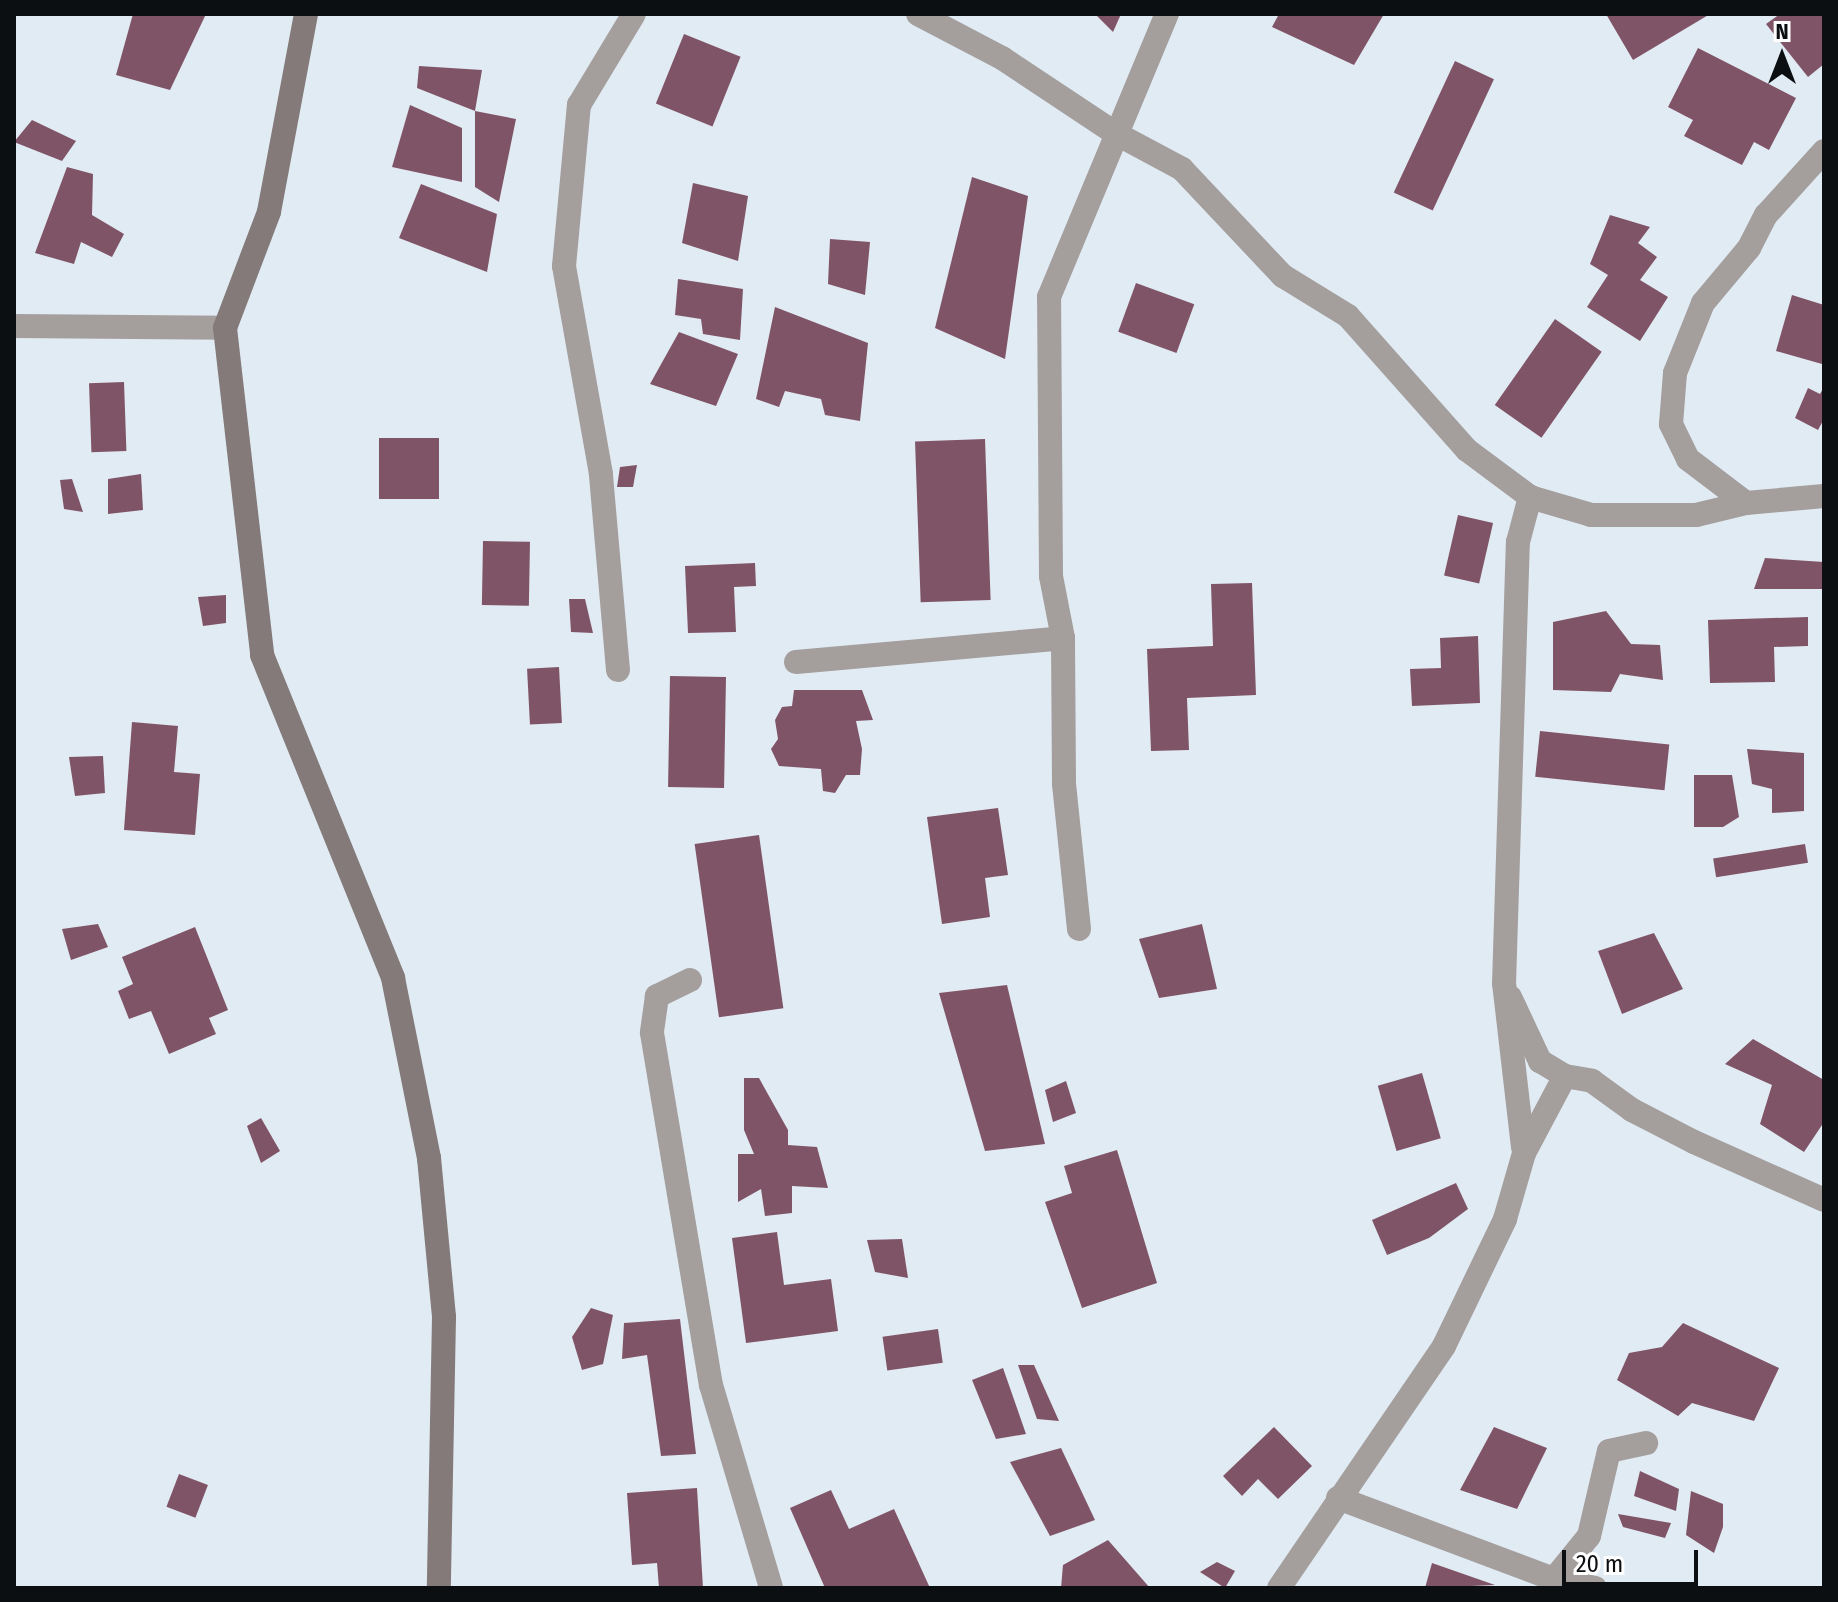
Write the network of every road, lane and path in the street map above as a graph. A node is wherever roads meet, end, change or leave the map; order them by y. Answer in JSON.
{"nodes":[{"id":1,"x":306,"y":14,"type":"edge"},
{"id":2,"x":634,"y":14,"type":"edge"},
{"id":3,"x":918,"y":14,"type":"edge"},
{"id":4,"x":1167,"y":14,"type":"edge"},
{"id":5,"x":1115,"y":133,"type":"junction"},
{"id":6,"x":1824,"y":151,"type":"edge"},
{"id":7,"x":14,"y":326,"type":"edge"},
{"id":8,"x":225,"y":328,"type":"junction"},
{"id":9,"x":1824,"y":496,"type":"edge"},
{"id":10,"x":1530,"y":497,"type":"junction"},
{"id":11,"x":1746,"y":503,"type":"junction"},
{"id":12,"x":1063,"y":638,"type":"junction"},
{"id":13,"x":796,"y":662,"type":"dead end"},
{"id":14,"x":618,"y":670,"type":"dead end"},
{"id":15,"x":1079,"y":929,"type":"dead end"},
{"id":16,"x":690,"y":980,"type":"dead end"},
{"id":17,"x":1504,"y":984,"type":"junction"},
{"id":18,"x":1565,"y":1076,"type":"junction"},
{"id":19,"x":1524,"y":1153,"type":"junction"},
{"id":20,"x":1824,"y":1200,"type":"edge"},
{"id":21,"x":1646,"y":1443,"type":"dead end"},
{"id":22,"x":1338,"y":1498,"type":"junction"},
{"id":23,"x":1554,"y":1579,"type":"junction"},
{"id":24,"x":439,"y":1588,"type":"edge"},
{"id":25,"x":771,"y":1588,"type":"edge"},
{"id":26,"x":1279,"y":1588,"type":"edge"},
{"id":27,"x":1595,"y":1588,"type":"edge"}],
"edges":[{"from":1,"to":8,"type":"street"},
{"from":2,"to":14,"type":"street"},
{"from":3,"to":5,"type":"street"},
{"from":4,"to":5,"type":"street"},
{"from":5,"to":10,"type":"street"},
{"from":5,"to":12,"type":"street"},
{"from":6,"to":11,"type":"street"},
{"from":7,"to":8,"type":"street"},
{"from":8,"to":24,"type":"street"},
{"from":9,"to":11,"type":"street"},
{"from":10,"to":11,"type":"street"},
{"from":10,"to":17,"type":"street"},
{"from":12,"to":13,"type":"street"},
{"from":12,"to":15,"type":"street"},
{"from":16,"to":25,"type":"street"},
{"from":17,"to":18,"type":"street"},
{"from":17,"to":19,"type":"street"},
{"from":18,"to":19,"type":"street"},
{"from":18,"to":20,"type":"street"},
{"from":19,"to":22,"type":"street"},
{"from":21,"to":23,"type":"street"},
{"from":22,"to":23,"type":"street"},
{"from":22,"to":26,"type":"street"},
{"from":23,"to":27,"type":"street"}]}
